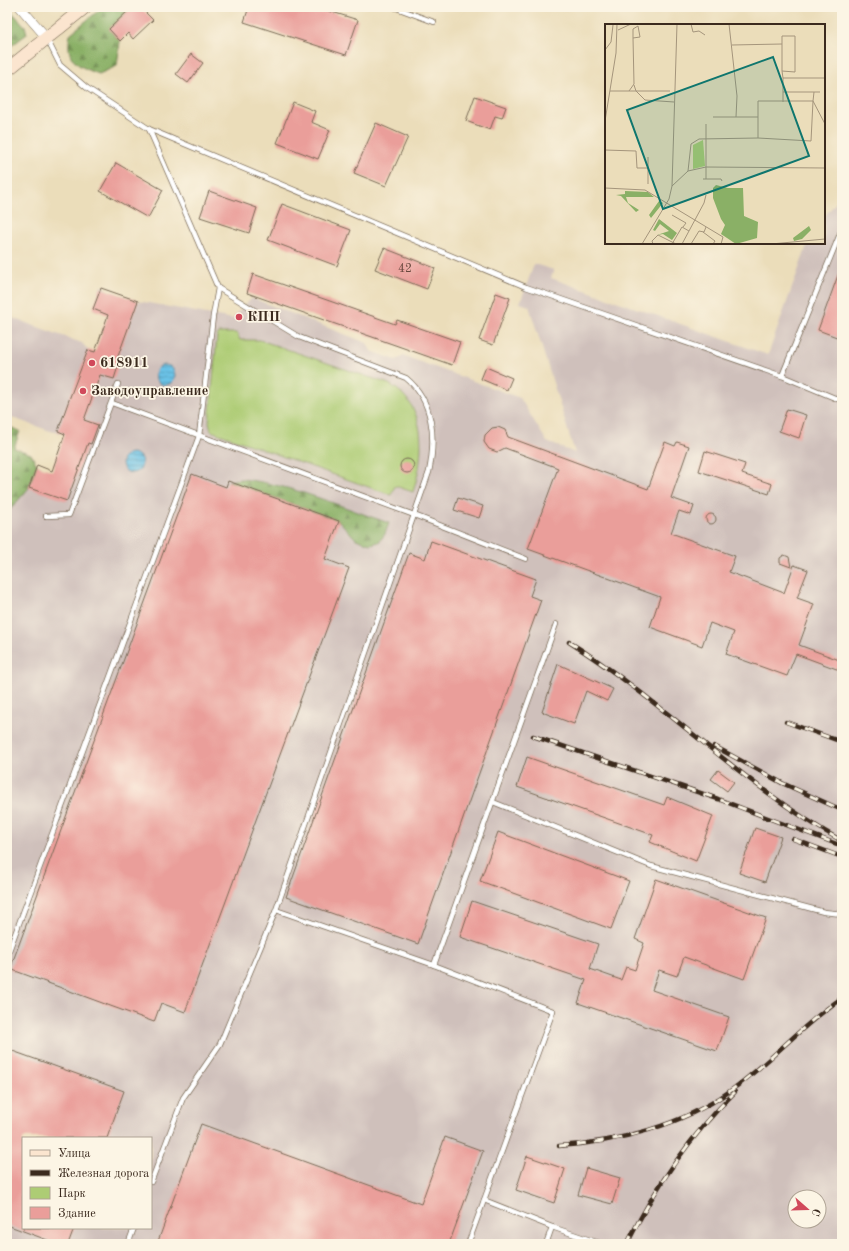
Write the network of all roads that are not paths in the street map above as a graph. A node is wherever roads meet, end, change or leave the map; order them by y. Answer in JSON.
{"nodes":[{"id":1,"x":20,"y":7,"type":"edge"},
{"id":2,"x":85,"y":7,"type":"edge"},
{"id":3,"x":394,"y":7,"type":"edge"},
{"id":4,"x":434,"y":22,"type":"dead end"},
{"id":5,"x":46,"y":38,"type":"junction"},
{"id":6,"x":7,"y":70,"type":"edge"},
{"id":7,"x":149,"y":129,"type":"junction"},
{"id":8,"x":842,"y":229,"type":"edge"},
{"id":9,"x":218,"y":288,"type":"junction"},
{"id":10,"x":782,"y":376,"type":"junction"},
{"id":11,"x":118,"y":384,"type":"dead end"},
{"id":12,"x":842,"y":401,"type":"edge"},
{"id":13,"x":112,"y":403,"type":"junction"},
{"id":14,"x":199,"y":436,"type":"junction"},
{"id":15,"x":414,"y":515,"type":"junction"},
{"id":16,"x":46,"y":516,"type":"dead end"},
{"id":17,"x":526,"y":559,"type":"dead end"},
{"id":18,"x":556,"y":624,"type":"dead end"},
{"id":19,"x":494,"y":802,"type":"junction"},
{"id":20,"x":276,"y":910,"type":"junction"},
{"id":21,"x":842,"y":914,"type":"edge"},
{"id":22,"x":7,"y":956,"type":"edge"},
{"id":23,"x":434,"y":965,"type":"junction"},
{"id":24,"x":152,"y":1179,"type":"edge"},
{"id":25,"x":484,"y":1200,"type":"junction"},
{"id":26,"x":552,"y":1227,"type":"junction"},
{"id":27,"x":134,"y":1229,"type":"edge"},
{"id":28,"x":128,"y":1244,"type":"edge"},
{"id":29,"x":468,"y":1244,"type":"edge"},
{"id":30,"x":546,"y":1244,"type":"edge"},
{"id":31,"x":602,"y":1244,"type":"edge"}],
"edges":[{"from":1,"to":5,"type":"street"},
{"from":2,"to":5,"type":"street"},
{"from":3,"to":4,"type":"lane"},
{"from":5,"to":6,"type":"street"},
{"from":5,"to":7,"type":"lane"},
{"from":7,"to":9,"type":"lane"},
{"from":7,"to":10,"type":"lane"},
{"from":8,"to":10,"type":"lane"},
{"from":9,"to":14,"type":"lane"},
{"from":9,"to":15,"type":"lane"},
{"from":10,"to":12,"type":"lane"},
{"from":11,"to":13,"type":"lane"},
{"from":13,"to":14,"type":"lane"},
{"from":13,"to":16,"type":"lane"},
{"from":14,"to":15,"type":"lane"},
{"from":14,"to":22,"type":"lane"},
{"from":15,"to":17,"type":"lane"},
{"from":15,"to":20,"type":"lane"},
{"from":18,"to":19,"type":"lane"},
{"from":19,"to":21,"type":"lane"},
{"from":19,"to":23,"type":"lane"},
{"from":20,"to":23,"type":"lane"},
{"from":20,"to":24,"type":"lane"},
{"from":23,"to":25,"type":"lane"},
{"from":25,"to":26,"type":"lane"},
{"from":25,"to":29,"type":"lane"},
{"from":26,"to":30,"type":"lane"},
{"from":26,"to":31,"type":"lane"},
{"from":27,"to":28,"type":"lane"}]}
